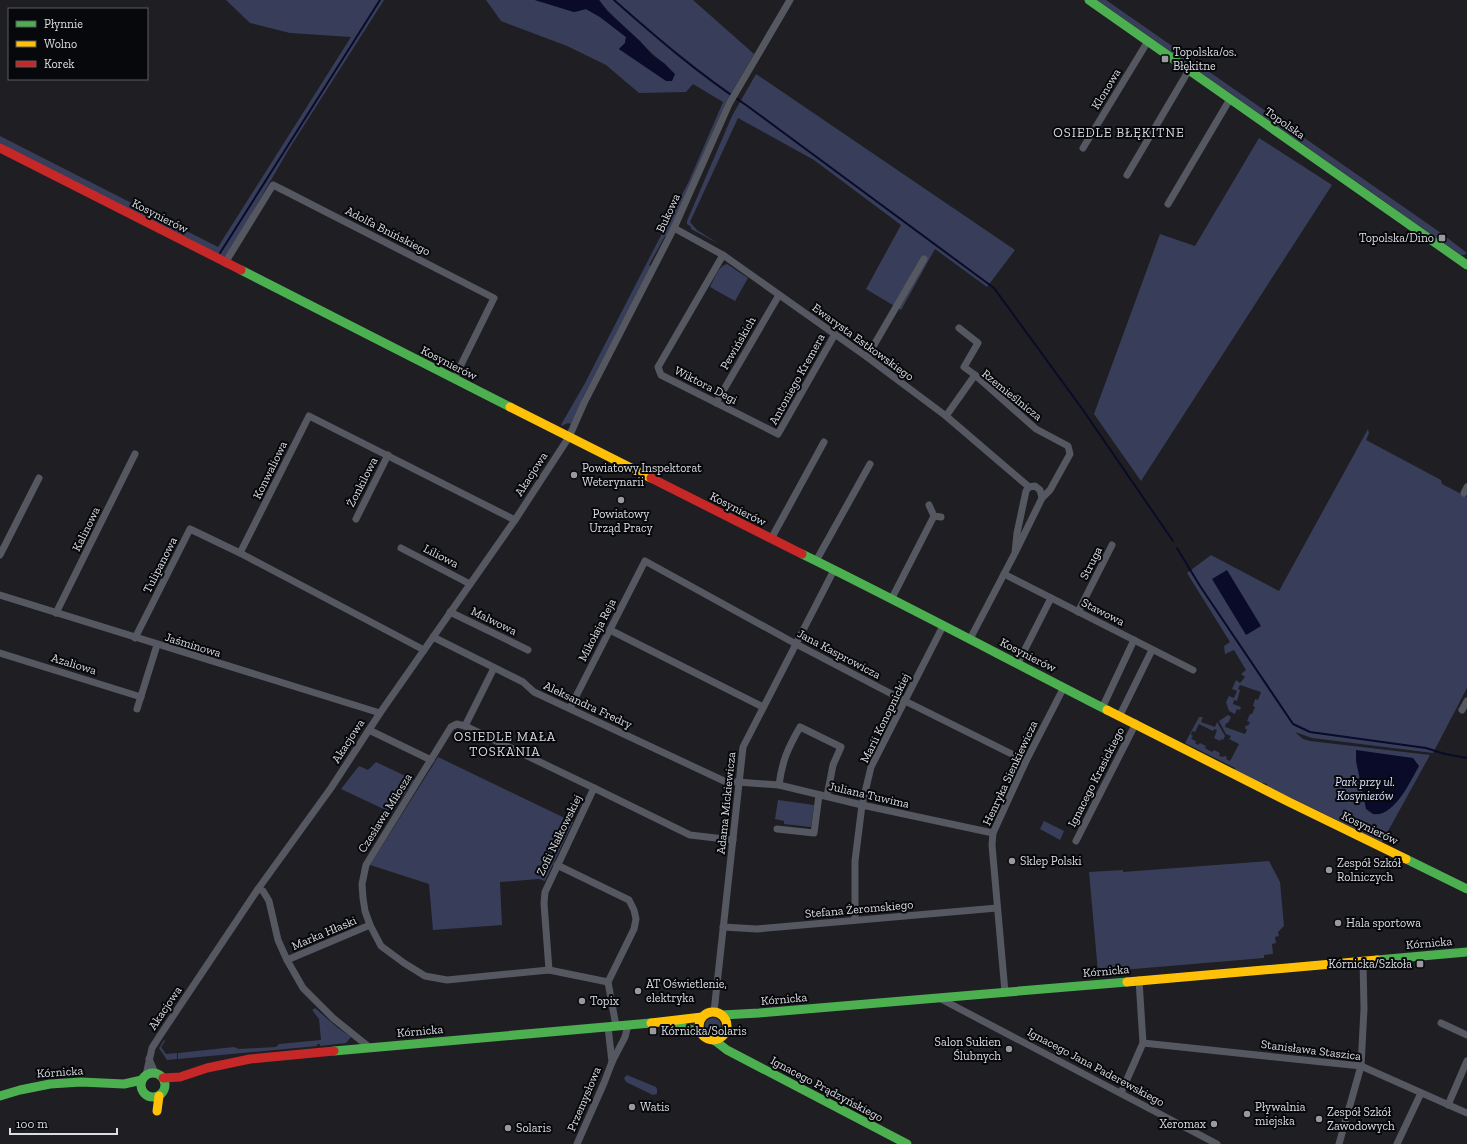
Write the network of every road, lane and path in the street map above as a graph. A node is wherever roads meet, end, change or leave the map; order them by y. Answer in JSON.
{"nodes":[{"id":1,"x":790,"y":0,"type":"edge"},
{"id":2,"x":1089,"y":0,"type":"edge"},
{"id":3,"x":1148,"y":41,"type":"junction"},
{"id":4,"x":1189,"y":70,"type":"junction"},
{"id":5,"x":1230,"y":99,"type":"junction"},
{"id":6,"x":0,"y":148,"type":"edge"},
{"id":7,"x":1083,"y":148,"type":"dead end"},
{"id":8,"x":1127,"y":175,"type":"dead end"},
{"id":9,"x":1168,"y":204,"type":"dead end"},
{"id":10,"x":674,"y":228,"type":"junction"},
{"id":11,"x":723,"y":255,"type":"junction"},
{"id":12,"x":924,"y":259,"type":"dead end"},
{"id":13,"x":226,"y":263,"type":"junction"},
{"id":14,"x":1466,"y":263,"type":"edge"},
{"id":15,"x":778,"y":295,"type":"junction"},
{"id":16,"x":959,"y":328,"type":"dead end"},
{"id":17,"x":835,"y":334,"type":"junction"},
{"id":18,"x":867,"y":357,"type":"junction"},
{"id":19,"x":975,"y":375,"type":"junction"},
{"id":20,"x":454,"y":378,"type":"junction"},
{"id":21,"x":716,"y":403,"type":"junction"},
{"id":22,"x":946,"y":416,"type":"junction"},
{"id":23,"x":778,"y":434,"type":"joint"},
{"id":24,"x":569,"y":437,"type":"junction"},
{"id":25,"x":824,"y":442,"type":"dead end"},
{"id":26,"x":135,"y":454,"type":"dead end"},
{"id":27,"x":388,"y":455,"type":"junction"},
{"id":28,"x":870,"y":464,"type":"dead end"},
{"id":29,"x":39,"y":478,"type":"dead end"},
{"id":30,"x":1029,"y":487,"type":"junction"},
{"id":31,"x":1042,"y":498,"type":"junction"},
{"id":32,"x":929,"y":505,"type":"dead end"},
{"id":33,"x":356,"y":519,"type":"dead end"},
{"id":34,"x":515,"y":520,"type":"junction"},
{"id":35,"x":771,"y":539,"type":"junction"},
{"id":36,"x":1112,"y":545,"type":"dead end"},
{"id":37,"x":401,"y":548,"type":"dead end"},
{"id":38,"x":240,"y":553,"type":"junction"},
{"id":39,"x":1015,"y":553,"type":"junction"},
{"id":40,"x":0,"y":555,"type":"edge"},
{"id":41,"x":645,"y":561,"type":"joint"},
{"id":42,"x":816,"y":561,"type":"junction"},
{"id":43,"x":834,"y":570,"type":"junction"},
{"id":44,"x":1004,"y":574,"type":"junction"},
{"id":45,"x":470,"y":584,"type":"junction"},
{"id":46,"x":0,"y":595,"type":"edge"},
{"id":47,"x":892,"y":598,"type":"junction"},
{"id":48,"x":1051,"y":598,"type":"junction"},
{"id":49,"x":450,"y":612,"type":"junction"},
{"id":50,"x":1078,"y":612,"type":"junction"},
{"id":51,"x":56,"y":613,"type":"junction"},
{"id":52,"x":943,"y":626,"type":"junction"},
{"id":53,"x":610,"y":630,"type":"junction"},
{"id":54,"x":433,"y":637,"type":"junction"},
{"id":55,"x":135,"y":638,"type":"junction"},
{"id":56,"x":970,"y":639,"type":"junction"},
{"id":57,"x":1134,"y":640,"type":"junction"},
{"id":58,"x":796,"y":644,"type":"junction"},
{"id":59,"x":157,"y":645,"type":"junction"},
{"id":60,"x":424,"y":650,"type":"junction"},
{"id":61,"x":528,"y":650,"type":"dead end"},
{"id":62,"x":1152,"y":650,"type":"junction"},
{"id":63,"x":0,"y":653,"type":"edge"},
{"id":64,"x":1018,"y":663,"type":"junction"},
{"id":65,"x":494,"y":668,"type":"junction"},
{"id":66,"x":1193,"y":670,"type":"dead end"},
{"id":67,"x":1064,"y":687,"type":"junction"},
{"id":68,"x":141,"y":697,"type":"junction"},
{"id":69,"x":1467,"y":700,"type":"edge"},
{"id":70,"x":905,"y":701,"type":"junction"},
{"id":71,"x":1102,"y":706,"type":"junction"},
{"id":72,"x":763,"y":707,"type":"junction"},
{"id":73,"x":570,"y":708,"type":"junction"},
{"id":74,"x":137,"y":709,"type":"dead end"},
{"id":75,"x":1462,"y":710,"type":"dead end"},
{"id":76,"x":380,"y":714,"type":"junction"},
{"id":77,"x":1120,"y":715,"type":"junction"},
{"id":78,"x":1136,"y":723,"type":"junction"},
{"id":79,"x":465,"y":726,"type":"junction"},
{"id":80,"x":369,"y":730,"type":"junction"},
{"id":81,"x":430,"y":760,"type":"junction"},
{"id":82,"x":1026,"y":762,"type":"junction"},
{"id":83,"x":739,"y":782,"type":"junction"},
{"id":84,"x":779,"y":785,"type":"junction"},
{"id":85,"x":594,"y":788,"type":"junction"},
{"id":86,"x":819,"y":795,"type":"junction"},
{"id":87,"x":827,"y":796,"type":"junction"},
{"id":88,"x":862,"y":805,"type":"junction"},
{"id":89,"x":777,"y":829,"type":"dead end"},
{"id":90,"x":993,"y":833,"type":"junction"},
{"id":91,"x":733,"y":840,"type":"junction"},
{"id":92,"x":1076,"y":841,"type":"dead end"},
{"id":93,"x":557,"y":865,"type":"junction"},
{"id":94,"x":258,"y":889,"type":"junction"},
{"id":95,"x":1467,"y":889,"type":"edge"},
{"id":96,"x":997,"y":908,"type":"junction"},
{"id":97,"x":855,"y":920,"type":"junction"},
{"id":98,"x":370,"y":925,"type":"junction"},
{"id":99,"x":723,"y":927,"type":"junction"},
{"id":100,"x":1467,"y":952,"type":"edge"},
{"id":101,"x":287,"y":960,"type":"junction"},
{"id":102,"x":1363,"y":961,"type":"junction"},
{"id":103,"x":549,"y":970,"type":"junction"},
{"id":104,"x":1139,"y":980,"type":"junction"},
{"id":105,"x":608,"y":982,"type":"junction"},
{"id":106,"x":1005,"y":992,"type":"junction"},
{"id":107,"x":962,"y":996,"type":"junction"},
{"id":108,"x":939,"y":998,"type":"junction"},
{"id":109,"x":964,"y":1010,"type":"junction"},
{"id":110,"x":718,"y":1013,"type":"junction"},
{"id":111,"x":748,"y":1014,"type":"junction"},
{"id":112,"x":702,"y":1017,"type":"junction"},
{"id":113,"x":664,"y":1022,"type":"junction"},
{"id":114,"x":1441,"y":1023,"type":"dead end"},
{"id":115,"x":628,"y":1025,"type":"junction"},
{"id":116,"x":727,"y":1025,"type":"junction"},
{"id":117,"x":612,"y":1026,"type":"junction"},
{"id":118,"x":700,"y":1032,"type":"junction"},
{"id":119,"x":1467,"y":1035,"type":"edge"},
{"id":120,"x":723,"y":1036,"type":"junction"},
{"id":121,"x":714,"y":1040,"type":"junction"},
{"id":122,"x":1143,"y":1043,"type":"junction"},
{"id":123,"x":369,"y":1047,"type":"junction"},
{"id":124,"x":737,"y":1055,"type":"junction"},
{"id":125,"x":1467,"y":1061,"type":"edge"},
{"id":126,"x":612,"y":1062,"type":"junction"},
{"id":127,"x":1361,"y":1066,"type":"junction"},
{"id":128,"x":154,"y":1079,"type":"junction"},
{"id":129,"x":124,"y":1084,"type":"junction"},
{"id":130,"x":1421,"y":1092,"type":"junction"},
{"id":131,"x":1121,"y":1093,"type":"junction"},
{"id":132,"x":151,"y":1095,"type":"junction"},
{"id":133,"x":0,"y":1096,"type":"edge"},
{"id":134,"x":1448,"y":1105,"type":"junction"},
{"id":135,"x":1467,"y":1113,"type":"edge"},
{"id":136,"x":577,"y":1144,"type":"edge"},
{"id":137,"x":907,"y":1144,"type":"edge"},
{"id":138,"x":1217,"y":1144,"type":"edge"},
{"id":139,"x":1339,"y":1144,"type":"edge"},
{"id":140,"x":1397,"y":1144,"type":"edge"}],
"edges":[{"from":1,"to":10,"type":"street","name":"Bukowa"},
{"from":2,"to":3,"type":"street","name":"Topolska"},
{"from":3,"to":4,"type":"street","name":"Topolska"},
{"from":3,"to":7,"type":"street","name":"Klonowa"},
{"from":4,"to":5,"type":"street","name":"Topolska"},
{"from":4,"to":8,"type":"street"},
{"from":5,"to":9,"type":"street"},
{"from":5,"to":14,"type":"street","name":"Topolska"},
{"from":6,"to":13,"type":"street","name":"Kosynierów"},
{"from":10,"to":11,"type":"street","name":"Ewarysta Estkowskiego"},
{"from":10,"to":24,"type":"street","name":"Bukowa"},
{"from":11,"to":15,"type":"street","name":"Ewarysta Estkowskiego"},
{"from":11,"to":21,"type":"street","name":"Wiktora Degi"},
{"from":12,"to":18,"type":"street"},
{"from":13,"to":20,"type":"street","name":"Kosynierów"},
{"from":13,"to":20,"type":"street","name":"Adolfa Bnińskiego"},
{"from":15,"to":17,"type":"street","name":"Ewarysta Estkowskiego"},
{"from":15,"to":21,"type":"street","name":"Pewińskich"},
{"from":16,"to":19,"type":"street"},
{"from":17,"to":18,"type":"street","name":"Ewarysta Estkowskiego"},
{"from":17,"to":23,"type":"street","name":"Antoniego Kremera"},
{"from":18,"to":22,"type":"street","name":"Ewarysta Estkowskiego"},
{"from":19,"to":22,"type":"street","name":"Rzemieślnicza"},
{"from":19,"to":31,"type":"street","name":"Rzemieślnicza"},
{"from":20,"to":24,"type":"street","name":"Kosynierów"},
{"from":21,"to":23,"type":"street","name":"Wiktora Degi"},
{"from":22,"to":30,"type":"street","name":"Ewarysta Estkowskiego"},
{"from":24,"to":34,"type":"street","name":"Akacjowa"},
{"from":24,"to":35,"type":"street","name":"Kosynierów"},
{"from":25,"to":35,"type":"street"},
{"from":26,"to":51,"type":"street","name":"Kalinowa"},
{"from":27,"to":33,"type":"street","name":"Żonkilowa"},
{"from":27,"to":34,"type":"street","name":"Konwaliowa"},
{"from":27,"to":38,"type":"street","name":"Konwaliowa"},
{"from":28,"to":42,"type":"street"},
{"from":29,"to":40,"type":"street"},
{"from":30,"to":31,"type":"street","name":"Ewarysta Estkowskiego"},
{"from":30,"to":39,"type":"street"},
{"from":31,"to":39,"type":"street","name":"Rzemieślnicza"},
{"from":32,"to":47,"type":"street"},
{"from":34,"to":45,"type":"street","name":"Akacjowa"},
{"from":35,"to":42,"type":"street","name":"Kosynierów"},
{"from":36,"to":50,"type":"street","name":"Struga"},
{"from":37,"to":45,"type":"street","name":"Liliowa"},
{"from":38,"to":55,"type":"street","name":"Tulipanowa"},
{"from":38,"to":60,"type":"street"},
{"from":39,"to":44,"type":"street","name":"Rzemieślnicza"},
{"from":41,"to":53,"type":"street","name":"Mikołaja Reja"},
{"from":41,"to":58,"type":"street","name":"Jana Kasprowicza"},
{"from":42,"to":43,"type":"street","name":"Kosynierów"},
{"from":43,"to":47,"type":"street","name":"Kosynierów"},
{"from":43,"to":58,"type":"street","name":"Adama Mickiewicza"},
{"from":44,"to":48,"type":"street","name":"Stawowa"},
{"from":44,"to":56,"type":"street","name":"Rzemieślnicza"},
{"from":45,"to":49,"type":"street","name":"Akacjowa"},
{"from":46,"to":51,"type":"street","name":"Jaśminowa"},
{"from":47,"to":52,"type":"street","name":"Kosynierów"},
{"from":48,"to":50,"type":"street","name":"Stawowa"},
{"from":48,"to":64,"type":"street"},
{"from":49,"to":54,"type":"street","name":"Akacjowa"},
{"from":49,"to":61,"type":"street","name":"Malwowa"},
{"from":50,"to":57,"type":"street","name":"Stawowa"},
{"from":51,"to":55,"type":"street","name":"Jaśminowa"},
{"from":52,"to":56,"type":"street","name":"Kosynierów"},
{"from":52,"to":70,"type":"street","name":"Marii Konopnickiej"},
{"from":53,"to":72,"type":"street"},
{"from":53,"to":73,"type":"street","name":"Mikołaja Reja"},
{"from":54,"to":60,"type":"street","name":"Akacjowa"},
{"from":54,"to":65,"type":"street","name":"Aleksandra Fredry"},
{"from":55,"to":59,"type":"street","name":"Jaśminowa"},
{"from":56,"to":64,"type":"street","name":"Kosynierów"},
{"from":57,"to":62,"type":"street","name":"Stawowa"},
{"from":57,"to":71,"type":"street"},
{"from":58,"to":70,"type":"street","name":"Jana Kasprowicza"},
{"from":58,"to":72,"type":"street","name":"Adama Mickiewicza"},
{"from":59,"to":68,"type":"street"},
{"from":59,"to":76,"type":"street","name":"Jaśminowa"},
{"from":60,"to":76,"type":"street","name":"Akacjowa"},
{"from":62,"to":66,"type":"street","name":"Stawowa"},
{"from":62,"to":77,"type":"street"},
{"from":63,"to":68,"type":"street","name":"Azaliowa"},
{"from":64,"to":67,"type":"street","name":"Kosynierów"},
{"from":65,"to":73,"type":"street","name":"Aleksandra Fredry"},
{"from":65,"to":79,"type":"street"},
{"from":67,"to":71,"type":"street","name":"Kosynierów"},
{"from":67,"to":82,"type":"street","name":"Henryka Sienkiewicza"},
{"from":68,"to":74,"type":"street"},
{"from":69,"to":75,"type":"street"},
{"from":70,"to":82,"type":"street","name":"Jana Kasprowicza"},
{"from":70,"to":88,"type":"street","name":"Marii Konopnickiej"},
{"from":71,"to":77,"type":"street","name":"Kosynierów"},
{"from":72,"to":83,"type":"street","name":"Adama Mickiewicza"},
{"from":73,"to":83,"type":"street","name":"Aleksandra Fredry"},
{"from":76,"to":80,"type":"street","name":"Akacjowa"},
{"from":77,"to":78,"type":"street","name":"Kosynierów"},
{"from":78,"to":92,"type":"street","name":"Ignacego Krasickiego"},
{"from":78,"to":95,"type":"street","name":"Kosynierów"},
{"from":79,"to":81,"type":"street","name":"Czesława Miłosza"},
{"from":79,"to":85,"type":"street"},
{"from":80,"to":81,"type":"street"},
{"from":80,"to":94,"type":"street","name":"Akacjowa"},
{"from":81,"to":98,"type":"street","name":"Czesława Miłosza"},
{"from":82,"to":90,"type":"street","name":"Henryka Sienkiewicza"},
{"from":83,"to":84,"type":"street","name":"Juliana Tuwima"},
{"from":83,"to":91,"type":"street","name":"Adama Mickiewicza"},
{"from":84,"to":86,"type":"street","name":"Juliana Tuwima"},
{"from":84,"to":87,"type":"street"},
{"from":85,"to":91,"type":"street","name":"Zofii Nałkowskiej"},
{"from":85,"to":93,"type":"street","name":"Zofii Nałkowskiej"},
{"from":86,"to":87,"type":"street","name":"Juliana Tuwima"},
{"from":86,"to":89,"type":"street"},
{"from":87,"to":88,"type":"street","name":"Juliana Tuwima"},
{"from":88,"to":90,"type":"street","name":"Juliana Tuwima"},
{"from":88,"to":97,"type":"street","name":"Marii Konopnickiej"},
{"from":90,"to":96,"type":"street","name":"Henryka Sienkiewicza"},
{"from":91,"to":99,"type":"street","name":"Adama Mickiewicza"},
{"from":93,"to":103,"type":"street","name":"Zofii Nałkowskiej"},
{"from":93,"to":105,"type":"street"},
{"from":94,"to":101,"type":"street"},
{"from":94,"to":128,"type":"street","name":"Akacjowa"},
{"from":96,"to":97,"type":"street","name":"Stefana Żeromskiego"},
{"from":96,"to":106,"type":"street","name":"Henryka Sienkiewicza"},
{"from":97,"to":99,"type":"street","name":"Stefana Żeromskiego"},
{"from":98,"to":101,"type":"street","name":"Marka Hłaski"},
{"from":98,"to":103,"type":"street","name":"Czesława Miłosza"},
{"from":99,"to":110,"type":"street","name":"Adama Mickiewicza"},
{"from":100,"to":102,"type":"street","name":"Kórnicka"},
{"from":101,"to":123,"type":"street"},
{"from":102,"to":104,"type":"street","name":"Kórnicka"},
{"from":102,"to":127,"type":"street"},
{"from":103,"to":105,"type":"street","name":"Czesława Miłosza"},
{"from":104,"to":106,"type":"street","name":"Kórnicka"},
{"from":104,"to":122,"type":"street"},
{"from":105,"to":117,"type":"street","name":"Przemysłowa"},
{"from":106,"to":107,"type":"street","name":"Kórnicka"},
{"from":107,"to":108,"type":"street","name":"Kórnicka"},
{"from":107,"to":109,"type":"street"},
{"from":108,"to":109,"type":"street","name":"Ignacego Jana Paderewskiego"},
{"from":108,"to":111,"type":"street","name":"Kórnicka"},
{"from":109,"to":131,"type":"street","name":"Ignacego Jana Paderewskiego"},
{"from":110,"to":111,"type":"street","name":"Kórnicka"},
{"from":110,"to":112,"type":"street"},
{"from":110,"to":116,"type":"street"},
{"from":111,"to":116,"type":"street","name":"Kórnicka"},
{"from":112,"to":113,"type":"street","name":"Kórnicka"},
{"from":112,"to":118,"type":"street"},
{"from":113,"to":115,"type":"street","name":"Kórnicka"},
{"from":113,"to":118,"type":"street","name":"Kórnicka"},
{"from":114,"to":119,"type":"street"},
{"from":115,"to":117,"type":"street","name":"Kórnicka"},
{"from":115,"to":126,"type":"street","name":"Przemysłowa"},
{"from":116,"to":120,"type":"street"},
{"from":117,"to":123,"type":"street","name":"Kórnicka"},
{"from":117,"to":126,"type":"street","name":"Przemysłowa"},
{"from":118,"to":121,"type":"street"},
{"from":120,"to":121,"type":"street"},
{"from":120,"to":124,"type":"street","name":"Ignacego Prądzyńskiego"},
{"from":121,"to":124,"type":"street","name":"Ignacego Prądzyńskiego"},
{"from":122,"to":127,"type":"street","name":"Stanisława Staszica"},
{"from":122,"to":131,"type":"street"},
{"from":123,"to":128,"type":"street","name":"Kórnicka"},
{"from":124,"to":137,"type":"street","name":"Ignacego Prądzyńskiego"},
{"from":125,"to":134,"type":"street"},
{"from":126,"to":136,"type":"street","name":"Przemysłowa"},
{"from":127,"to":130,"type":"street","name":"Stanisława Staszica"},
{"from":127,"to":139,"type":"street"},
{"from":128,"to":129,"type":"street"},
{"from":128,"to":132,"type":"street"},
{"from":128,"to":132,"type":"street"},
{"from":129,"to":132,"type":"street"},
{"from":129,"to":133,"type":"street","name":"Kórnicka"},
{"from":130,"to":134,"type":"street","name":"Stanisława Staszica"},
{"from":130,"to":140,"type":"street"},
{"from":131,"to":138,"type":"street","name":"Ignacego Jana Paderewskiego"},
{"from":134,"to":135,"type":"street","name":"Stanisława Staszica"}]}
